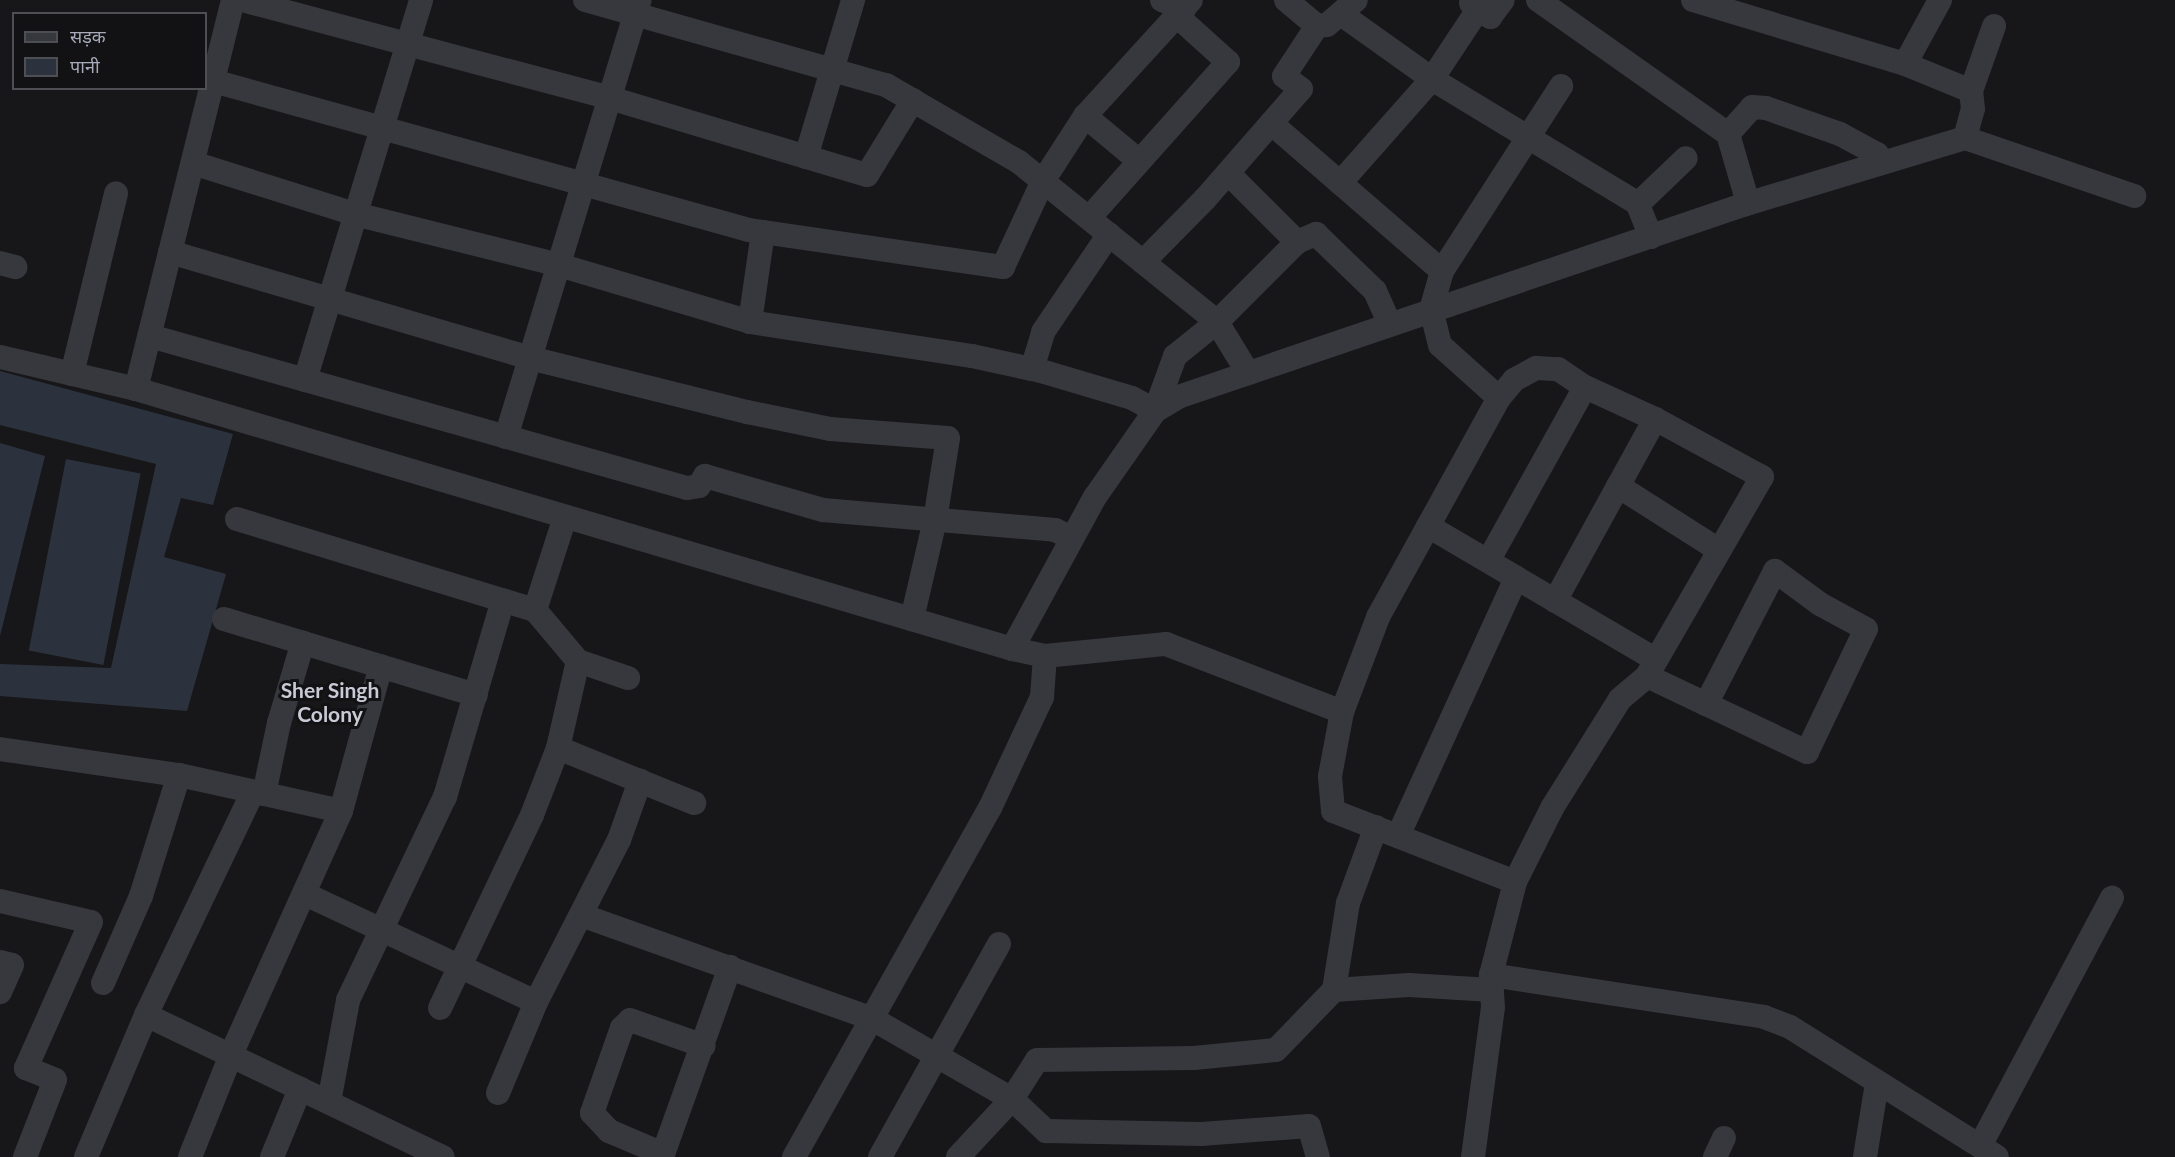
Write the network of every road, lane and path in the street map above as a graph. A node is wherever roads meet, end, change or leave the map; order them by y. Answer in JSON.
{"nodes":[{"id":1,"x":233,"y":0,"type":"edge"},
{"id":2,"x":242,"y":0,"type":"edge"},
{"id":3,"x":421,"y":0,"type":"edge"},
{"id":4,"x":585,"y":0,"type":"edge"},
{"id":5,"x":853,"y":0,"type":"edge"},
{"id":6,"x":1286,"y":0,"type":"edge"},
{"id":7,"x":1503,"y":0,"type":"edge"},
{"id":8,"x":1538,"y":0,"type":"edge"},
{"id":9,"x":1693,"y":0,"type":"edge"},
{"id":10,"x":1931,"y":2,"type":"edge"},
{"id":11,"x":1473,"y":4,"type":"edge"},
{"id":12,"x":1179,"y":6,"type":"edge"},
{"id":13,"x":638,"y":7,"type":"edge"},
{"id":14,"x":1348,"y":7,"type":"edge"},
{"id":15,"x":1317,"y":26,"type":"junction"},
{"id":16,"x":1994,"y":26,"type":"dead end"},
{"id":17,"x":408,"y":44,"type":"junction"},
{"id":18,"x":1905,"y":64,"type":"junction"},
{"id":19,"x":832,"y":70,"type":"junction"},
{"id":20,"x":1432,"y":79,"type":"junction"},
{"id":21,"x":209,"y":80,"type":"edge"},
{"id":22,"x":1561,"y":86,"type":"dead end"},
{"id":23,"x":1971,"y":91,"type":"junction"},
{"id":24,"x":610,"y":98,"type":"junction"},
{"id":25,"x":913,"y":100,"type":"junction"},
{"id":26,"x":1085,"y":116,"type":"junction"},
{"id":27,"x":1271,"y":123,"type":"junction"},
{"id":28,"x":382,"y":127,"type":"junction"},
{"id":29,"x":1728,"y":134,"type":"junction"},
{"id":30,"x":1965,"y":138,"type":"junction"},
{"id":31,"x":1528,"y":139,"type":"junction"},
{"id":32,"x":806,"y":157,"type":"junction"},
{"id":33,"x":1686,"y":158,"type":"dead end"},
{"id":34,"x":1140,"y":161,"type":"junction"},
{"id":35,"x":1884,"y":162,"type":"junction"},
{"id":36,"x":193,"y":163,"type":"junction"},
{"id":37,"x":1228,"y":173,"type":"junction"},
{"id":38,"x":1043,"y":181,"type":"junction"},
{"id":39,"x":585,"y":182,"type":"junction"},
{"id":40,"x":1340,"y":183,"type":"junction"},
{"id":41,"x":116,"y":193,"type":"dead end"},
{"id":42,"x":2134,"y":196,"type":"dead end"},
{"id":43,"x":1748,"y":203,"type":"junction"},
{"id":44,"x":1638,"y":204,"type":"junction"},
{"id":45,"x":355,"y":214,"type":"junction"},
{"id":46,"x":1089,"y":218,"type":"junction"},
{"id":47,"x":763,"y":232,"type":"junction"},
{"id":48,"x":1109,"y":234,"type":"junction"},
{"id":49,"x":1651,"y":237,"type":"junction"},
{"id":50,"x":1297,"y":242,"type":"junction"},
{"id":51,"x":170,"y":252,"type":"junction"},
{"id":52,"x":1143,"y":262,"type":"junction"},
{"id":53,"x":559,"y":265,"type":"junction"},
{"id":54,"x":1442,"y":271,"type":"junction"},
{"id":55,"x":329,"y":300,"type":"junction"},
{"id":56,"x":1431,"y":310,"type":"junction"},
{"id":57,"x":750,"y":322,"type":"junction"},
{"id":58,"x":1217,"y":322,"type":"junction"},
{"id":59,"x":1389,"y":323,"type":"junction"},
{"id":60,"x":150,"y":336,"type":"junction"},
{"id":61,"x":0,"y":357,"type":"edge"},
{"id":62,"x":530,"y":358,"type":"junction"},
{"id":63,"x":1032,"y":369,"type":"junction"},
{"id":64,"x":1248,"y":373,"type":"junction"},
{"id":65,"x":72,"y":374,"type":"junction"},
{"id":66,"x":304,"y":380,"type":"junction"},
{"id":67,"x":1585,"y":387,"type":"junction"},
{"id":68,"x":136,"y":388,"type":"junction"},
{"id":69,"x":1499,"y":398,"type":"junction"},
{"id":70,"x":1155,"y":411,"type":"junction"},
{"id":71,"x":1655,"y":419,"type":"junction"},
{"id":72,"x":506,"y":437,"type":"junction"},
{"id":73,"x":1618,"y":486,"type":"junction"},
{"id":74,"x":565,"y":517,"type":"junction"},
{"id":75,"x":237,"y":519,"type":"dead end"},
{"id":76,"x":935,"y":520,"type":"junction"},
{"id":77,"x":1428,"y":526,"type":"junction"},
{"id":78,"x":1072,"y":538,"type":"junction"},
{"id":79,"x":1719,"y":550,"type":"junction"},
{"id":80,"x":1488,"y":561,"type":"junction"},
{"id":81,"x":1516,"y":578,"type":"junction"},
{"id":82,"x":503,"y":600,"type":"junction"},
{"id":83,"x":1555,"y":601,"type":"junction"},
{"id":84,"x":535,"y":610,"type":"junction"},
{"id":85,"x":224,"y":619,"type":"dead end"},
{"id":86,"x":912,"y":619,"type":"junction"},
{"id":87,"x":303,"y":642,"type":"junction"},
{"id":88,"x":1012,"y":649,"type":"junction"},
{"id":89,"x":1045,"y":656,"type":"junction"},
{"id":90,"x":578,"y":661,"type":"junction"},
{"id":91,"x":381,"y":666,"type":"junction"},
{"id":92,"x":1651,"y":668,"type":"junction"},
{"id":93,"x":628,"y":678,"type":"dead end"},
{"id":94,"x":476,"y":695,"type":"junction"},
{"id":95,"x":1706,"y":704,"type":"junction"},
{"id":96,"x":1342,"y":712,"type":"junction"},
{"id":97,"x":558,"y":748,"type":"junction"},
{"id":98,"x":0,"y":749,"type":"edge"},
{"id":99,"x":179,"y":775,"type":"junction"},
{"id":100,"x":640,"y":781,"type":"junction"},
{"id":101,"x":258,"y":793,"type":"junction"},
{"id":102,"x":694,"y":803,"type":"dead end"},
{"id":103,"x":341,"y":811,"type":"junction"},
{"id":104,"x":1376,"y":828,"type":"junction"},
{"id":105,"x":1398,"y":836,"type":"junction"},
{"id":106,"x":1515,"y":882,"type":"junction"},
{"id":107,"x":305,"y":894,"type":"junction"},
{"id":108,"x":2112,"y":898,"type":"dead end"},
{"id":109,"x":0,"y":901,"type":"edge"},
{"id":110,"x":581,"y":915,"type":"junction"},
{"id":111,"x":382,"y":929,"type":"junction"},
{"id":112,"x":999,"y":944,"type":"dead end"},
{"id":113,"x":0,"y":962,"type":"edge"},
{"id":114,"x":459,"y":965,"type":"junction"},
{"id":115,"x":730,"y":967,"type":"junction"},
{"id":116,"x":1491,"y":982,"type":"junction"},
{"id":117,"x":103,"y":983,"type":"dead end"},
{"id":118,"x":1335,"y":990,"type":"junction"},
{"id":119,"x":0,"y":992,"type":"edge"},
{"id":120,"x":536,"y":1002,"type":"junction"},
{"id":121,"x":440,"y":1008,"type":"dead end"},
{"id":122,"x":146,"y":1015,"type":"junction"},
{"id":123,"x":871,"y":1018,"type":"junction"},
{"id":124,"x":704,"y":1046,"type":"junction"},
{"id":125,"x":231,"y":1055,"type":"junction"},
{"id":126,"x":935,"y":1055,"type":"junction"},
{"id":127,"x":1877,"y":1083,"type":"junction"},
{"id":128,"x":300,"y":1089,"type":"junction"},
{"id":129,"x":498,"y":1094,"type":"dead end"},
{"id":130,"x":1012,"y":1099,"type":"junction"},
{"id":131,"x":329,"y":1102,"type":"junction"},
{"id":132,"x":1989,"y":1150,"type":"edge"},
{"id":133,"x":663,"y":1156,"type":"edge"},
{"id":134,"x":1323,"y":1156,"type":"edge"},
{"id":135,"x":25,"y":1157,"type":"edge"},
{"id":136,"x":86,"y":1157,"type":"edge"},
{"id":137,"x":190,"y":1157,"type":"edge"},
{"id":138,"x":272,"y":1157,"type":"edge"},
{"id":139,"x":443,"y":1157,"type":"edge"},
{"id":140,"x":794,"y":1157,"type":"edge"},
{"id":141,"x":880,"y":1157,"type":"edge"},
{"id":142,"x":958,"y":1157,"type":"edge"},
{"id":143,"x":1473,"y":1157,"type":"edge"},
{"id":144,"x":1865,"y":1157,"type":"edge"}],
"edges":[{"from":1,"to":21,"type":"street"},
{"from":2,"to":17,"type":"street"},
{"from":3,"to":17,"type":"street"},
{"from":4,"to":13,"type":"street"},
{"from":5,"to":19,"type":"street"},
{"from":6,"to":15,"type":"street"},
{"from":7,"to":11,"type":"street"},
{"from":8,"to":29,"type":"street"},
{"from":9,"to":18,"type":"street"},
{"from":10,"to":18,"type":"street"},
{"from":11,"to":20,"type":"street"},
{"from":12,"to":26,"type":"street"},
{"from":12,"to":34,"type":"street"},
{"from":13,"to":19,"type":"street"},
{"from":13,"to":24,"type":"street"},
{"from":14,"to":15,"type":"street"},
{"from":14,"to":20,"type":"street"},
{"from":15,"to":27,"type":"street"},
{"from":16,"to":23,"type":"street"},
{"from":17,"to":24,"type":"street"},
{"from":17,"to":28,"type":"street"},
{"from":18,"to":23,"type":"street"},
{"from":19,"to":25,"type":"street"},
{"from":19,"to":32,"type":"street"},
{"from":20,"to":31,"type":"street"},
{"from":20,"to":40,"type":"street"},
{"from":21,"to":28,"type":"street"},
{"from":21,"to":36,"type":"street"},
{"from":22,"to":31,"type":"street"},
{"from":23,"to":30,"type":"street"},
{"from":24,"to":32,"type":"street"},
{"from":24,"to":39,"type":"street"},
{"from":25,"to":32,"type":"street"},
{"from":25,"to":38,"type":"street"},
{"from":26,"to":34,"type":"street"},
{"from":26,"to":38,"type":"street"},
{"from":27,"to":37,"type":"street"},
{"from":27,"to":40,"type":"street"},
{"from":28,"to":39,"type":"street"},
{"from":28,"to":45,"type":"street"},
{"from":29,"to":35,"type":"street"},
{"from":29,"to":43,"type":"street"},
{"from":30,"to":35,"type":"street"},
{"from":30,"to":42,"type":"street"},
{"from":31,"to":44,"type":"street"},
{"from":31,"to":54,"type":"street"},
{"from":33,"to":44,"type":"street"},
{"from":34,"to":46,"type":"street"},
{"from":35,"to":43,"type":"street"},
{"from":36,"to":45,"type":"street"},
{"from":36,"to":51,"type":"street"},
{"from":37,"to":50,"type":"street"},
{"from":37,"to":52,"type":"street"},
{"from":38,"to":46,"type":"street"},
{"from":38,"to":47,"type":"street"},
{"from":39,"to":47,"type":"street"},
{"from":39,"to":53,"type":"street"},
{"from":40,"to":54,"type":"street"},
{"from":41,"to":65,"type":"street"},
{"from":43,"to":49,"type":"street"},
{"from":44,"to":49,"type":"street"},
{"from":45,"to":53,"type":"street"},
{"from":45,"to":55,"type":"street"},
{"from":46,"to":48,"type":"street"},
{"from":47,"to":57,"type":"street"},
{"from":48,"to":52,"type":"street"},
{"from":48,"to":63,"type":"street"},
{"from":49,"to":56,"type":"street"},
{"from":50,"to":58,"type":"street"},
{"from":50,"to":59,"type":"street"},
{"from":51,"to":55,"type":"street"},
{"from":51,"to":60,"type":"street"},
{"from":52,"to":58,"type":"street"},
{"from":53,"to":57,"type":"street"},
{"from":53,"to":62,"type":"street"},
{"from":54,"to":56,"type":"street"},
{"from":55,"to":62,"type":"street"},
{"from":55,"to":66,"type":"street"},
{"from":56,"to":59,"type":"street"},
{"from":56,"to":69,"type":"street"},
{"from":57,"to":63,"type":"street"},
{"from":58,"to":64,"type":"street"},
{"from":58,"to":70,"type":"street"},
{"from":59,"to":64,"type":"street"},
{"from":60,"to":66,"type":"street"},
{"from":60,"to":68,"type":"street"},
{"from":61,"to":65,"type":"street"},
{"from":62,"to":72,"type":"street"},
{"from":62,"to":76,"type":"street"},
{"from":63,"to":70,"type":"street"},
{"from":64,"to":70,"type":"street"},
{"from":65,"to":68,"type":"street"},
{"from":66,"to":72,"type":"street"},
{"from":67,"to":69,"type":"street"},
{"from":67,"to":71,"type":"street"},
{"from":67,"to":80,"type":"street"},
{"from":68,"to":74,"type":"street"},
{"from":69,"to":77,"type":"street"},
{"from":70,"to":78,"type":"street"},
{"from":71,"to":73,"type":"street"},
{"from":71,"to":79,"type":"street"},
{"from":72,"to":76,"type":"street"},
{"from":73,"to":79,"type":"street"},
{"from":73,"to":83,"type":"street"},
{"from":74,"to":84,"type":"street"},
{"from":74,"to":86,"type":"street"},
{"from":75,"to":82,"type":"street"},
{"from":76,"to":78,"type":"street"},
{"from":76,"to":86,"type":"street"},
{"from":77,"to":80,"type":"street"},
{"from":77,"to":96,"type":"street"},
{"from":78,"to":88,"type":"street"},
{"from":79,"to":92,"type":"street"},
{"from":80,"to":81,"type":"street"},
{"from":81,"to":83,"type":"street"},
{"from":81,"to":105,"type":"street"},
{"from":82,"to":84,"type":"street"},
{"from":82,"to":94,"type":"street"},
{"from":83,"to":92,"type":"street"},
{"from":84,"to":90,"type":"street"},
{"from":85,"to":87,"type":"street"},
{"from":86,"to":88,"type":"street"},
{"from":87,"to":91,"type":"street"},
{"from":87,"to":101,"type":"street"},
{"from":88,"to":89,"type":"street"},
{"from":89,"to":96,"type":"street"},
{"from":89,"to":123,"type":"street"},
{"from":90,"to":93,"type":"street"},
{"from":90,"to":97,"type":"street"},
{"from":91,"to":94,"type":"street"},
{"from":91,"to":103,"type":"street"},
{"from":92,"to":95,"type":"street"},
{"from":92,"to":106,"type":"street"},
{"from":94,"to":111,"type":"street"},
{"from":95,"to":95,"type":"street"},
{"from":96,"to":104,"type":"street"},
{"from":97,"to":100,"type":"street"},
{"from":97,"to":114,"type":"street"},
{"from":98,"to":99,"type":"street"},
{"from":99,"to":101,"type":"street"},
{"from":99,"to":117,"type":"street"},
{"from":100,"to":102,"type":"street"},
{"from":100,"to":110,"type":"street"},
{"from":101,"to":103,"type":"street"},
{"from":101,"to":122,"type":"street"},
{"from":103,"to":107,"type":"street"},
{"from":104,"to":105,"type":"street"},
{"from":104,"to":118,"type":"street"},
{"from":105,"to":106,"type":"street"},
{"from":106,"to":116,"type":"street"},
{"from":107,"to":111,"type":"street"},
{"from":107,"to":125,"type":"street"},
{"from":108,"to":132,"type":"street"},
{"from":109,"to":135,"type":"street"},
{"from":110,"to":115,"type":"street"},
{"from":110,"to":120,"type":"street"},
{"from":111,"to":114,"type":"street"},
{"from":111,"to":131,"type":"street"},
{"from":112,"to":126,"type":"street"},
{"from":113,"to":119,"type":"street"},
{"from":114,"to":120,"type":"street"},
{"from":114,"to":121,"type":"street"},
{"from":115,"to":123,"type":"street"},
{"from":115,"to":124,"type":"street"},
{"from":116,"to":118,"type":"street"},
{"from":116,"to":127,"type":"street"},
{"from":116,"to":143,"type":"street"},
{"from":118,"to":130,"type":"street"},
{"from":120,"to":129,"type":"street"},
{"from":122,"to":125,"type":"street"},
{"from":122,"to":136,"type":"street"},
{"from":123,"to":126,"type":"street"},
{"from":123,"to":140,"type":"street"},
{"from":124,"to":133,"type":"street"},
{"from":124,"to":133,"type":"street"},
{"from":125,"to":128,"type":"street"},
{"from":125,"to":137,"type":"street"},
{"from":126,"to":130,"type":"street"},
{"from":126,"to":141,"type":"street"},
{"from":127,"to":132,"type":"street"},
{"from":127,"to":144,"type":"street"},
{"from":128,"to":131,"type":"street"},
{"from":128,"to":138,"type":"street"},
{"from":130,"to":134,"type":"street"},
{"from":130,"to":142,"type":"street"},
{"from":131,"to":139,"type":"street"}]}
